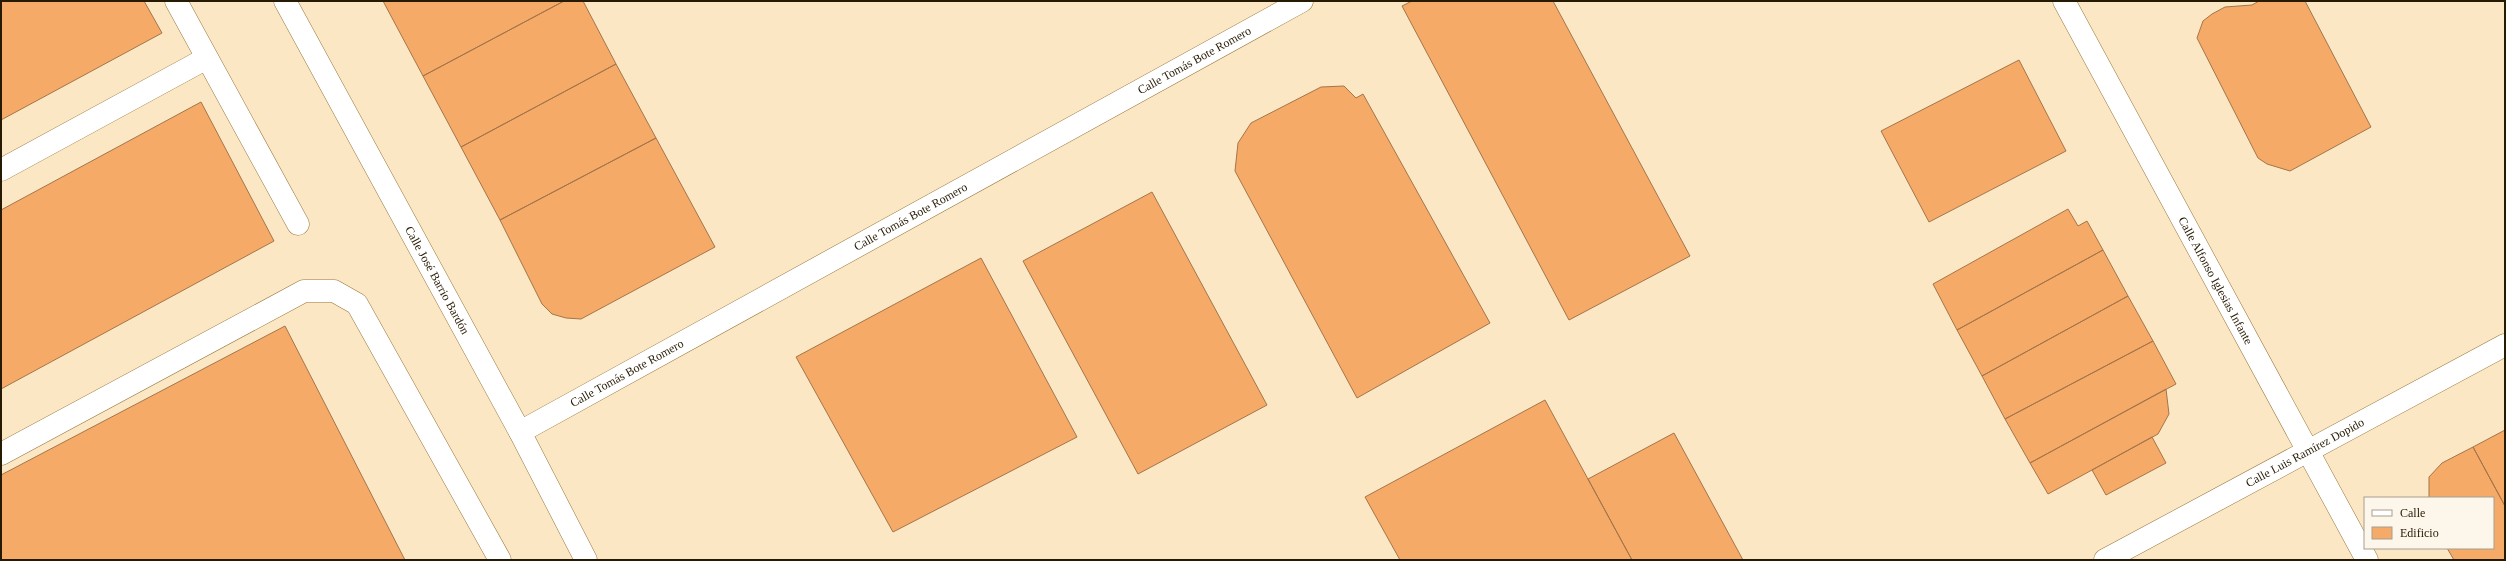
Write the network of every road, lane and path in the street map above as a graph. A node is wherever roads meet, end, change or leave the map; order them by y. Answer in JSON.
{"nodes":[{"id":1,"x":176,"y":1,"type":"edge"},
{"id":2,"x":285,"y":1,"type":"edge"},
{"id":3,"x":1302,"y":1,"type":"edge"},
{"id":4,"x":2064,"y":1,"type":"edge"},
{"id":5,"x":207,"y":58,"type":"junction"},
{"id":6,"x":1,"y":170,"type":"edge"},
{"id":7,"x":298,"y":224,"type":"dead end"},
{"id":8,"x":2505,"y":345,"type":"edge"},
{"id":9,"x":520,"y":432,"type":"junction"},
{"id":10,"x":2307,"y":452,"type":"junction"},
{"id":11,"x":1,"y":454,"type":"edge"},
{"id":12,"x":500,"y":560,"type":"edge"},
{"id":13,"x":586,"y":560,"type":"edge"},
{"id":14,"x":2105,"y":560,"type":"edge"},
{"id":15,"x":2367,"y":560,"type":"edge"}],
"edges":[{"from":1,"to":5,"type":"street"},
{"from":2,"to":9,"type":"street","name":"Calle José Barrio Bardón"},
{"from":3,"to":9,"type":"street","name":"Calle Tomás Bote Romero"},
{"from":4,"to":10,"type":"street","name":"Calle Alfonso Iglesias Infante"},
{"from":5,"to":6,"type":"street"},
{"from":5,"to":7,"type":"street"},
{"from":8,"to":10,"type":"street","name":"Calle Luis Ramírez Dopido"},
{"from":9,"to":13,"type":"street","name":"Calle José Barrio Bardón"},
{"from":10,"to":14,"type":"street","name":"Calle Luis Ramírez Dopido"},
{"from":10,"to":15,"type":"street","name":"Calle Alfonso Iglesias Infante"},
{"from":11,"to":12,"type":"street"}]}
